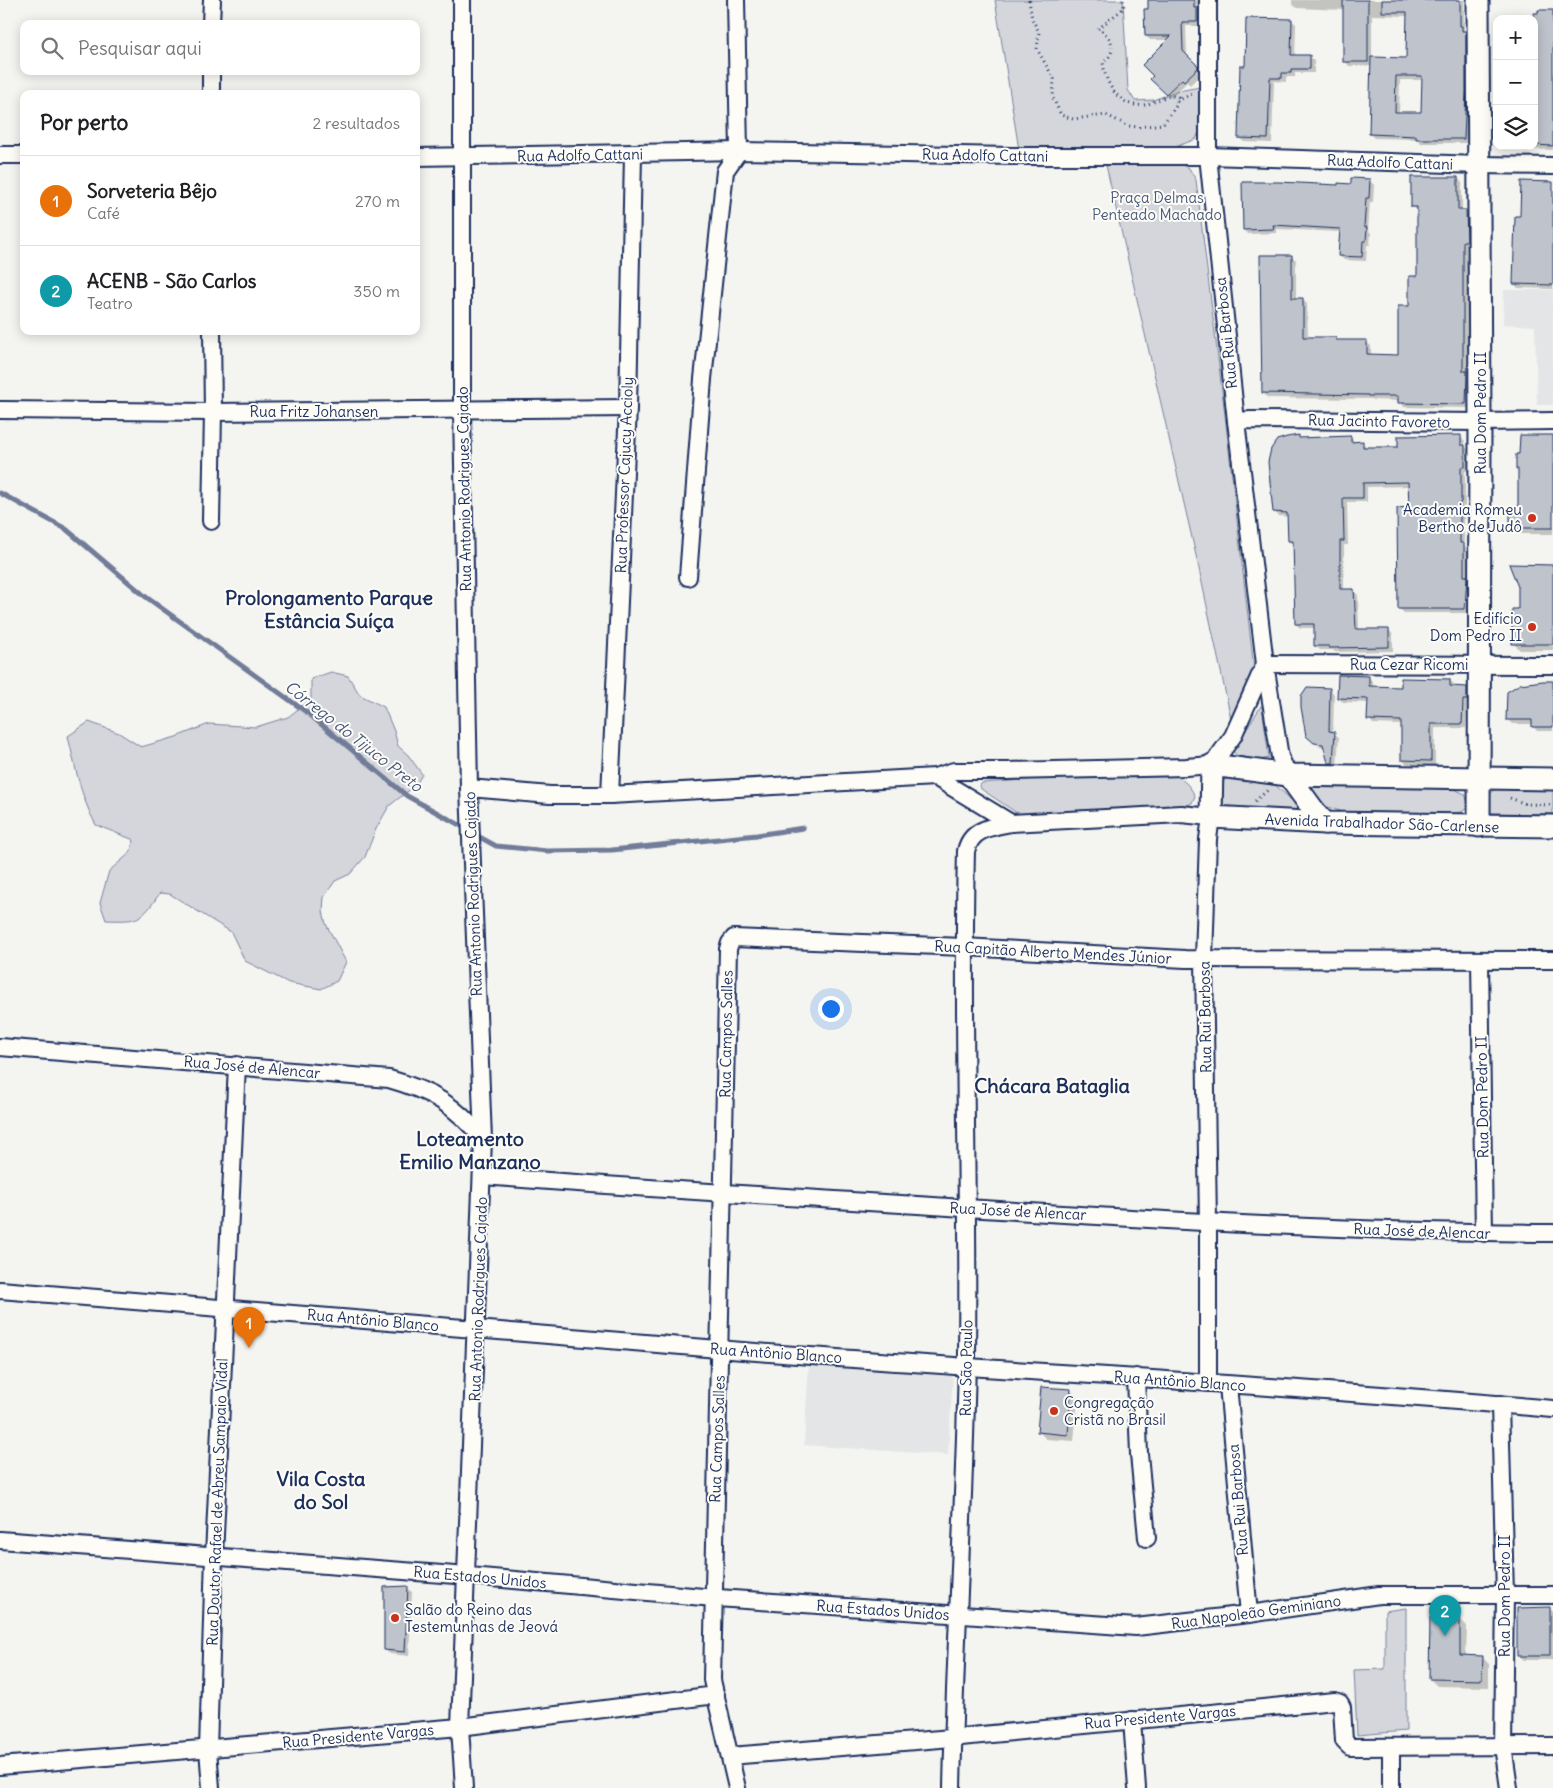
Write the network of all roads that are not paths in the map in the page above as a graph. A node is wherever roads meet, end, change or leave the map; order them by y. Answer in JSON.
{"nodes":[{"id":1,"x":212,"y":0,"type":"edge"},
{"id":2,"x":462,"y":0,"type":"edge"},
{"id":3,"x":736,"y":0,"type":"edge"},
{"id":4,"x":1208,"y":0,"type":"edge"},
{"id":5,"x":1478,"y":0,"type":"edge"},
{"id":6,"x":211,"y":20,"type":"edge"},
{"id":7,"x":211,"y":75,"type":"edge"},
{"id":8,"x":211,"y":90,"type":"edge"},
{"id":9,"x":739,"y":151,"type":"junction"},
{"id":10,"x":633,"y":154,"type":"junction"},
{"id":11,"x":0,"y":155,"type":"edge"},
{"id":12,"x":20,"y":155,"type":"edge"},
{"id":13,"x":420,"y":156,"type":"edge"},
{"id":14,"x":462,"y":156,"type":"junction"},
{"id":15,"x":1208,"y":156,"type":"junction"},
{"id":16,"x":1479,"y":165,"type":"junction"},
{"id":17,"x":1553,"y":166,"type":"edge"},
{"id":18,"x":212,"y":335,"type":"edge"},
{"id":19,"x":628,"y":408,"type":"junction"},
{"id":20,"x":0,"y":410,"type":"edge"},
{"id":21,"x":462,"y":410,"type":"junction"},
{"id":22,"x":213,"y":412,"type":"junction"},
{"id":23,"x":1236,"y":421,"type":"junction"},
{"id":24,"x":1553,"y":421,"type":"edge"},
{"id":25,"x":1480,"y":422,"type":"junction"},
{"id":26,"x":211,"y":521,"type":"dead end"},
{"id":27,"x":688,"y":577,"type":"dead end"},
{"id":28,"x":1265,"y":664,"type":"junction"},
{"id":29,"x":1479,"y":664,"type":"junction"},
{"id":30,"x":1553,"y":665,"type":"edge"},
{"id":31,"x":1212,"y":765,"type":"junction"},
{"id":32,"x":1288,"y":775,"type":"junction"},
{"id":33,"x":935,"y":776,"type":"junction"},
{"id":34,"x":1479,"y":779,"type":"junction"},
{"id":35,"x":1553,"y":779,"type":"edge"},
{"id":36,"x":469,"y":793,"type":"junction"},
{"id":37,"x":610,"y":795,"type":"junction"},
{"id":38,"x":1211,"y":817,"type":"junction"},
{"id":39,"x":1011,"y":823,"type":"junction"},
{"id":40,"x":1326,"y":823,"type":"junction"},
{"id":41,"x":1479,"y":826,"type":"junction"},
{"id":42,"x":1553,"y":826,"type":"edge"},
{"id":43,"x":734,"y":938,"type":"joint"},
{"id":44,"x":964,"y":947,"type":"junction"},
{"id":45,"x":1204,"y":958,"type":"junction"},
{"id":46,"x":1480,"y":960,"type":"junction"},
{"id":47,"x":1553,"y":960,"type":"edge"},
{"id":48,"x":0,"y":1047,"type":"edge"},
{"id":49,"x":237,"y":1065,"type":"junction"},
{"id":50,"x":483,"y":1139,"type":"junction"},
{"id":51,"x":483,"y":1176,"type":"junction"},
{"id":52,"x":722,"y":1194,"type":"junction"},
{"id":53,"x":966,"y":1208,"type":"junction"},
{"id":54,"x":1208,"y":1223,"type":"junction"},
{"id":55,"x":1484,"y":1233,"type":"junction"},
{"id":56,"x":1553,"y":1234,"type":"edge"},
{"id":57,"x":0,"y":1290,"type":"edge"},
{"id":58,"x":225,"y":1307,"type":"junction"},
{"id":59,"x":476,"y":1329,"type":"junction"},
{"id":60,"x":720,"y":1350,"type":"junction"},
{"id":61,"x":967,"y":1366,"type":"junction"},
{"id":62,"x":1136,"y":1377,"type":"junction"},
{"id":63,"x":1208,"y":1383,"type":"junction"},
{"id":64,"x":1228,"y":1385,"type":"junction"},
{"id":65,"x":1500,"y":1404,"type":"junction"},
{"id":66,"x":1553,"y":1409,"type":"edge"},
{"id":67,"x":1147,"y":1538,"type":"dead end"},
{"id":68,"x":0,"y":1540,"type":"edge"},
{"id":69,"x":214,"y":1556,"type":"junction"},
{"id":70,"x":466,"y":1576,"type":"junction"},
{"id":71,"x":1505,"y":1595,"type":"junction"},
{"id":72,"x":1553,"y":1595,"type":"edge"},
{"id":73,"x":713,"y":1598,"type":"junction"},
{"id":74,"x":1249,"y":1614,"type":"junction"},
{"id":75,"x":959,"y":1616,"type":"junction"},
{"id":76,"x":716,"y":1695,"type":"junction"},
{"id":77,"x":1132,"y":1720,"type":"junction"},
{"id":78,"x":460,"y":1727,"type":"junction"},
{"id":79,"x":953,"y":1737,"type":"junction"},
{"id":80,"x":1503,"y":1746,"type":"junction"},
{"id":81,"x":1553,"y":1746,"type":"edge"},
{"id":82,"x":1391,"y":1748,"type":"junction"},
{"id":83,"x":208,"y":1749,"type":"junction"},
{"id":84,"x":730,"y":1756,"type":"junction"},
{"id":85,"x":0,"y":1766,"type":"edge"},
{"id":86,"x":211,"y":1788,"type":"edge"},
{"id":87,"x":464,"y":1788,"type":"edge"},
{"id":88,"x":737,"y":1788,"type":"edge"},
{"id":89,"x":952,"y":1788,"type":"edge"},
{"id":90,"x":1137,"y":1788,"type":"edge"},
{"id":91,"x":1391,"y":1788,"type":"edge"},
{"id":92,"x":1509,"y":1788,"type":"edge"}],
"edges":[{"from":1,"to":6,"type":"street"},
{"from":2,"to":14,"type":"street","name":"Rua Antonio Rodrigues Cajado"},
{"from":3,"to":9,"type":"street"},
{"from":4,"to":15,"type":"street","name":"Rua Rui Barbosa"},
{"from":5,"to":16,"type":"main road","name":"Rua Dom Pedro II"},
{"from":7,"to":8,"type":"street"},
{"from":9,"to":10,"type":"street","name":"Rua Adolfo Cattani"},
{"from":9,"to":15,"type":"street","name":"Rua Adolfo Cattani"},
{"from":9,"to":27,"type":"street"},
{"from":10,"to":14,"type":"street","name":"Rua Adolfo Cattani"},
{"from":10,"to":19,"type":"street","name":"Rua Professor Cajucy Accioly"},
{"from":11,"to":12,"type":"street"},
{"from":13,"to":14,"type":"street","name":"Rua Adolfo Cattani"},
{"from":14,"to":21,"type":"street","name":"Rua Antonio Rodrigues Cajado"},
{"from":15,"to":16,"type":"street","name":"Rua Adolfo Cattani"},
{"from":15,"to":23,"type":"street","name":"Rua Rui Barbosa"},
{"from":16,"to":17,"type":"street","name":"Rua Adolfo Cattani"},
{"from":16,"to":25,"type":"main road","name":"Rua Dom Pedro II"},
{"from":18,"to":22,"type":"street"},
{"from":19,"to":21,"type":"street","name":"Rua Fritz Johansen"},
{"from":19,"to":37,"type":"street","name":"Rua Professor Cajucy Accioly"},
{"from":20,"to":22,"type":"street","name":"Rua Fritz Johansen"},
{"from":21,"to":22,"type":"street","name":"Rua Fritz Johansen"},
{"from":21,"to":36,"type":"street","name":"Rua Antonio Rodrigues Cajado"},
{"from":22,"to":26,"type":"street"},
{"from":23,"to":25,"type":"street","name":"Rua Jacinto Favoreto"},
{"from":23,"to":28,"type":"street","name":"Rua Rui Barbosa"},
{"from":24,"to":25,"type":"street","name":"Rua Jacinto Favoreto"},
{"from":25,"to":29,"type":"main road","name":"Rua Dom Pedro II"},
{"from":28,"to":29,"type":"street","name":"Rua Cezar Ricomi"},
{"from":28,"to":31,"type":"street"},
{"from":28,"to":32,"type":"street","name":"Rua Rui Barbosa"},
{"from":29,"to":30,"type":"street","name":"Rua Cezar Ricomi"},
{"from":29,"to":34,"type":"main road","name":"Rua Dom Pedro II"},
{"from":31,"to":32,"type":"main road"},
{"from":31,"to":33,"type":"street"},
{"from":31,"to":38,"type":"main road","name":"Rua Rui Barbosa"},
{"from":32,"to":34,"type":"main road"},
{"from":32,"to":40,"type":"main road"},
{"from":33,"to":37,"type":"street"},
{"from":33,"to":39,"type":"street"},
{"from":34,"to":35,"type":"main road"},
{"from":34,"to":41,"type":"main road","name":"Rua Dom Pedro II"},
{"from":36,"to":37,"type":"street"},
{"from":36,"to":50,"type":"street","name":"Rua Antonio Rodrigues Cajado"},
{"from":38,"to":39,"type":"street","name":"Rua São Paulo"},
{"from":38,"to":40,"type":"main road","name":"Avenida Trabalhador São-Carlense"},
{"from":38,"to":45,"type":"street","name":"Rua Rui Barbosa"},
{"from":39,"to":44,"type":"street","name":"Rua São Paulo"},
{"from":40,"to":41,"type":"main road","name":"Avenida Trabalhador São-Carlense"},
{"from":41,"to":42,"type":"main road","name":"Avenida Trabalhador São-Carlense"},
{"from":43,"to":44,"type":"street","name":"Rua Capitão Alberto Mendes Júnior"},
{"from":43,"to":52,"type":"street","name":"Rua Campos Salles"},
{"from":44,"to":45,"type":"street","name":"Rua Capitão Alberto Mendes Júnior"},
{"from":44,"to":53,"type":"street","name":"Rua São Paulo"},
{"from":45,"to":46,"type":"street","name":"Rua Capitão Alberto Mendes Júnior"},
{"from":45,"to":54,"type":"street","name":"Rua Rui Barbosa"},
{"from":46,"to":47,"type":"street","name":"Rua Capitão Alberto Mendes Júnior"},
{"from":46,"to":55,"type":"street","name":"Rua Dom Pedro II"},
{"from":48,"to":49,"type":"street","name":"Rua José de Alencar"},
{"from":49,"to":50,"type":"street","name":"Rua José de Alencar"},
{"from":49,"to":58,"type":"street","name":"Rua Doutor Rafael de Abreu Sampaio Vidal"},
{"from":50,"to":51,"type":"street","name":"Rua Antonio Rodrigues Cajado"},
{"from":51,"to":52,"type":"street","name":"Rua José de Alencar"},
{"from":51,"to":59,"type":"street","name":"Rua Antonio Rodrigues Cajado"},
{"from":52,"to":53,"type":"street","name":"Rua José de Alencar"},
{"from":52,"to":60,"type":"street","name":"Rua Campos Salles"},
{"from":53,"to":54,"type":"street","name":"Rua José de Alencar"},
{"from":53,"to":61,"type":"street","name":"Rua São Paulo"},
{"from":54,"to":55,"type":"street","name":"Rua José de Alencar"},
{"from":54,"to":63,"type":"street","name":"Rua Rui Barbosa"},
{"from":55,"to":56,"type":"street","name":"Rua José de Alencar"},
{"from":57,"to":58,"type":"street","name":"Rua Antônio Blanco"},
{"from":58,"to":59,"type":"street","name":"Rua Antônio Blanco"},
{"from":58,"to":69,"type":"street","name":"Rua Doutor Rafael de Abreu Sampaio Vidal"},
{"from":59,"to":60,"type":"street","name":"Rua Antônio Blanco"},
{"from":59,"to":70,"type":"street","name":"Rua Antonio Rodrigues Cajado"},
{"from":60,"to":61,"type":"street","name":"Rua Antônio Blanco"},
{"from":60,"to":73,"type":"street","name":"Rua Campos Salles"},
{"from":61,"to":62,"type":"street","name":"Rua Antônio Blanco"},
{"from":61,"to":75,"type":"street","name":"Rua São Paulo"},
{"from":62,"to":63,"type":"street","name":"Rua Antônio Blanco"},
{"from":62,"to":67,"type":"street"},
{"from":63,"to":64,"type":"street","name":"Rua Antônio Blanco"},
{"from":64,"to":65,"type":"street","name":"Rua Antônio Blanco"},
{"from":64,"to":74,"type":"street","name":"Rua Rui Barbosa"},
{"from":65,"to":66,"type":"street","name":"Rua Antônio Blanco"},
{"from":65,"to":71,"type":"street","name":"Rua Dom Pedro II"},
{"from":68,"to":69,"type":"street","name":"Rua Estados Unidos"},
{"from":69,"to":70,"type":"street","name":"Rua Estados Unidos"},
{"from":69,"to":83,"type":"street","name":"Rua Doutor Rafael de Abreu Sampaio Vidal"},
{"from":70,"to":73,"type":"street","name":"Rua Estados Unidos"},
{"from":70,"to":78,"type":"street","name":"Rua Antonio Rodrigues Cajado"},
{"from":71,"to":72,"type":"street","name":"Rua Napoleão Geminiano"},
{"from":71,"to":74,"type":"street","name":"Rua Napoleão Geminiano"},
{"from":71,"to":80,"type":"street","name":"Rua Dom Pedro II"},
{"from":73,"to":75,"type":"street","name":"Rua Estados Unidos"},
{"from":73,"to":76,"type":"street","name":"Rua Campos Salles"},
{"from":74,"to":75,"type":"street","name":"Rua Napoleão Geminiano"},
{"from":75,"to":79,"type":"street","name":"Rua São Paulo"},
{"from":76,"to":78,"type":"street","name":"Rua Presidente Vargas"},
{"from":76,"to":84,"type":"street","name":"Rua Campos Salles"},
{"from":77,"to":79,"type":"street","name":"Rua Presidente Vargas"},
{"from":77,"to":82,"type":"street","name":"Rua Presidente Vargas"},
{"from":77,"to":90,"type":"street"},
{"from":78,"to":83,"type":"street","name":"Rua Presidente Vargas"},
{"from":78,"to":87,"type":"street","name":"Rua Antonio Rodrigues Cajado"},
{"from":79,"to":84,"type":"street","name":"Rua Presidente Vargas"},
{"from":79,"to":89,"type":"street","name":"Rua São Paulo"},
{"from":80,"to":81,"type":"street","name":"Rua Presidente Vargas"},
{"from":80,"to":82,"type":"street","name":"Rua Presidente Vargas"},
{"from":80,"to":92,"type":"street","name":"Rua Dom Pedro II"},
{"from":82,"to":91,"type":"street"},
{"from":83,"to":85,"type":"street","name":"Rua Presidente Vargas"},
{"from":83,"to":86,"type":"street","name":"Rua Doutor Rafael de Abreu Sampaio Vidal"},
{"from":84,"to":88,"type":"street","name":"Rua Campos Salles"}]}
